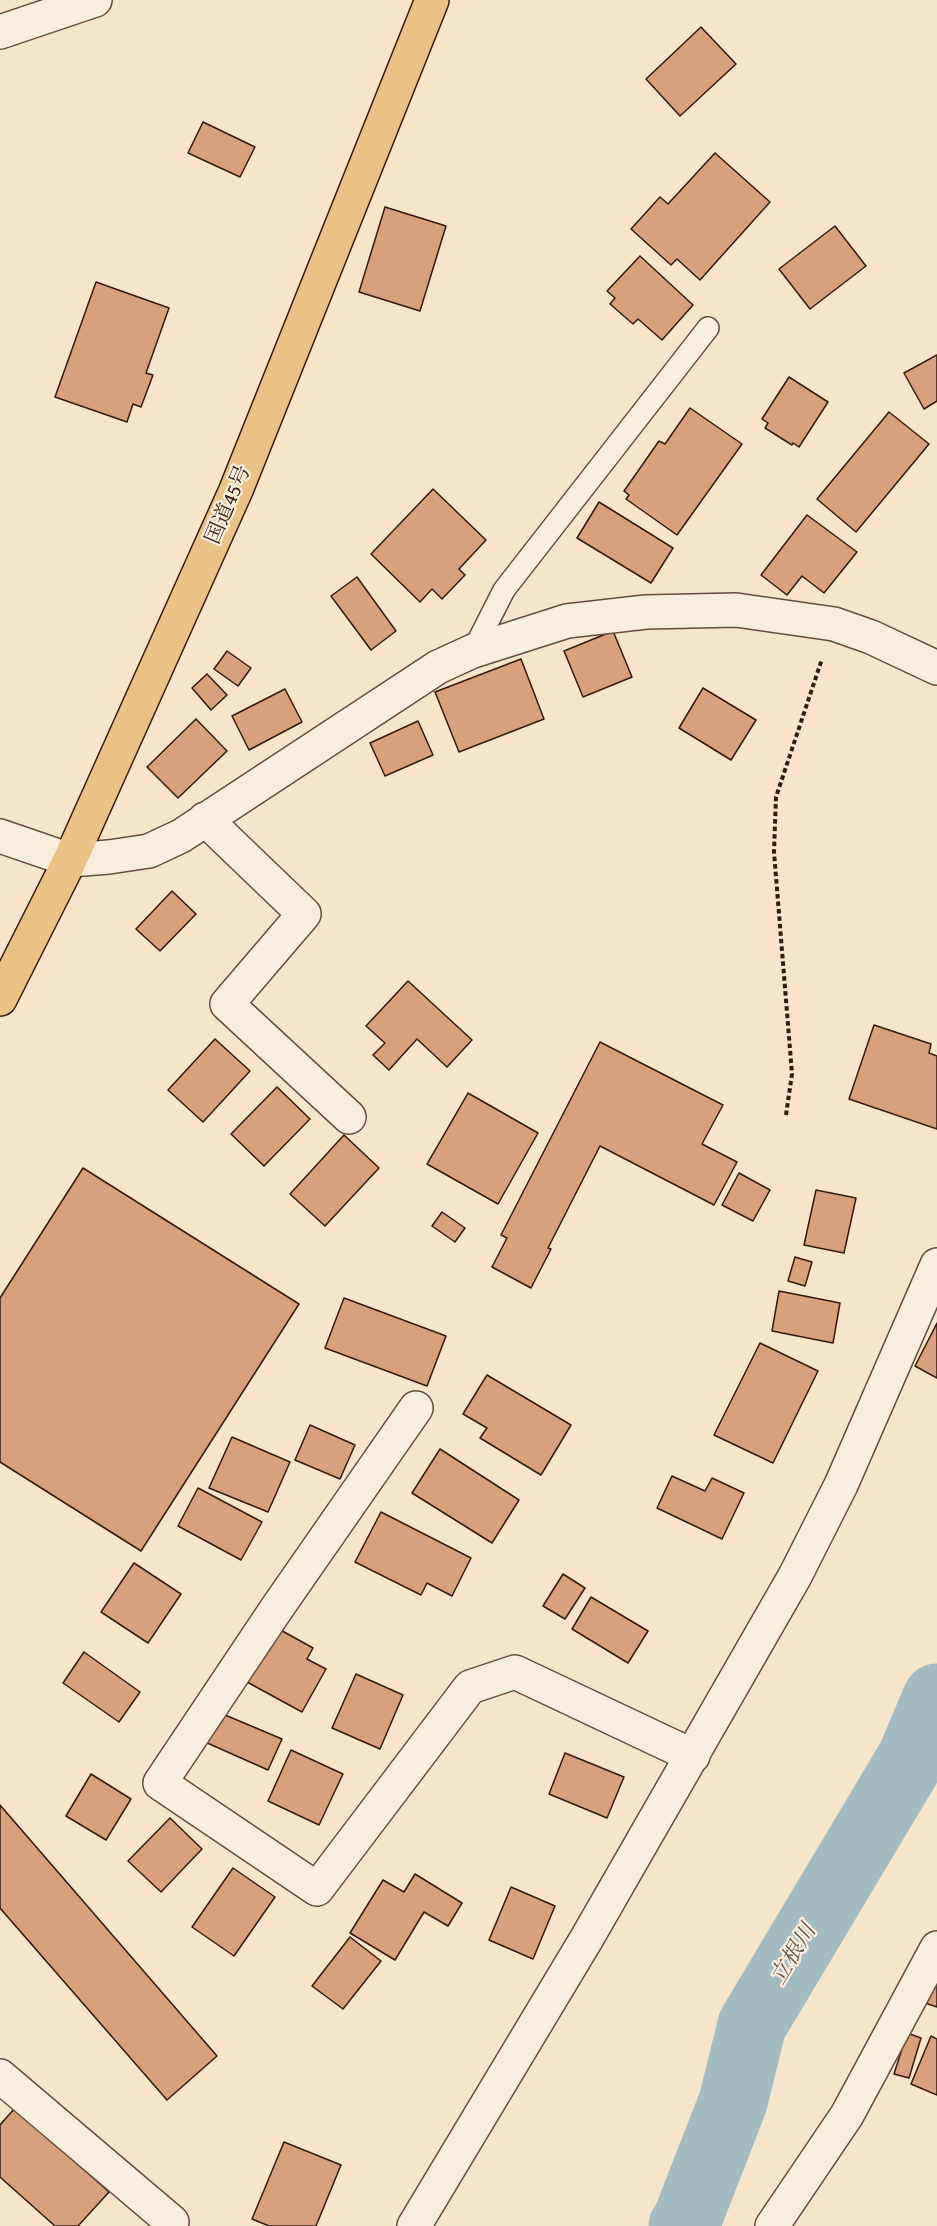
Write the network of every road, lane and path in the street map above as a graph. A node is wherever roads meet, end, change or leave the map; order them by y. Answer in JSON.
{"nodes":[{"id":1,"x":432,"y":0,"type":"edge"},
{"id":2,"x":87,"y":3,"type":"edge"},
{"id":3,"x":0,"y":32,"type":"edge"},
{"id":4,"x":708,"y":328,"type":"dead end"},
{"id":5,"x":834,"y":624,"type":"junction"},
{"id":6,"x":473,"y":651,"type":"junction"},
{"id":7,"x":937,"y":668,"type":"edge"},
{"id":8,"x":206,"y":819,"type":"junction"},
{"id":9,"x":0,"y":836,"type":"edge"},
{"id":10,"x":70,"y":860,"type":"junction"},
{"id":11,"x":0,"y":999,"type":"edge"},
{"id":12,"x":786,"y":1115,"type":"dead end"},
{"id":13,"x":349,"y":1117,"type":"dead end"},
{"id":14,"x":937,"y":1265,"type":"edge"},
{"id":15,"x":416,"y":1408,"type":"dead end"},
{"id":16,"x":693,"y":1756,"type":"junction"},
{"id":17,"x":937,"y":1948,"type":"edge"},
{"id":18,"x":0,"y":2076,"type":"edge"},
{"id":19,"x":172,"y":2222,"type":"dead end"},
{"id":20,"x":414,"y":2226,"type":"edge"},
{"id":21,"x":772,"y":2226,"type":"edge"}],
"edges":[{"from":1,"to":10,"type":"highway","name":"国道45号"},
{"from":2,"to":3,"type":"street"},
{"from":4,"to":6,"type":"lane"},
{"from":5,"to":6,"type":"street"},
{"from":5,"to":7,"type":"street"},
{"from":5,"to":12,"type":"path"},
{"from":6,"to":8,"type":"street"},
{"from":8,"to":10,"type":"street"},
{"from":8,"to":13,"type":"street"},
{"from":9,"to":10,"type":"street"},
{"from":10,"to":11,"type":"highway","name":"国道45号"},
{"from":14,"to":16,"type":"street"},
{"from":15,"to":16,"type":"street"},
{"from":16,"to":20,"type":"street"},
{"from":17,"to":21,"type":"street"},
{"from":18,"to":19,"type":"street"}]}
